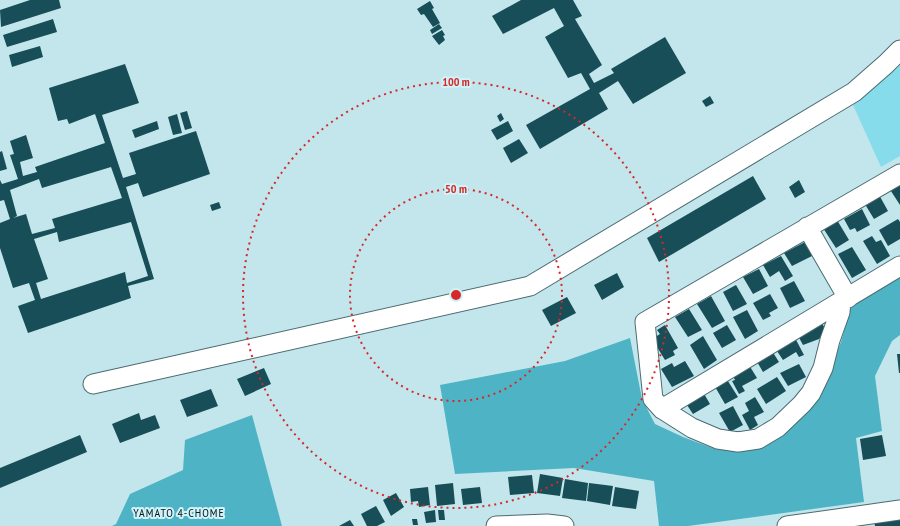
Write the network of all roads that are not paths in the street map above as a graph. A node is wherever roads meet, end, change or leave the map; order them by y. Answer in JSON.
{"nodes":[{"id":1,"x":900,"y":50,"type":"edge"},
{"id":2,"x":900,"y":174,"type":"edge"},
{"id":3,"x":807,"y":227,"type":"junction"},
{"id":4,"x":900,"y":266,"type":"edge"},
{"id":5,"x":845,"y":300,"type":"junction"},
{"id":6,"x":93,"y":384,"type":"dead end"},
{"id":7,"x":662,"y":409,"type":"junction"},
{"id":8,"x":900,"y":510,"type":"edge"},
{"id":9,"x":817,"y":524,"type":"edge"},
{"id":10,"x":496,"y":526,"type":"edge"},
{"id":11,"x":564,"y":526,"type":"edge"},
{"id":12,"x":787,"y":526,"type":"edge"}],
"edges":[{"from":1,"to":6,"type":"street"},
{"from":2,"to":3,"type":"street"},
{"from":3,"to":5,"type":"street"},
{"from":3,"to":7,"type":"street"},
{"from":4,"to":5,"type":"street"},
{"from":5,"to":7,"type":"street"},
{"from":5,"to":7,"type":"street"},
{"from":8,"to":9,"type":"street"},
{"from":9,"to":12,"type":"street"},
{"from":10,"to":11,"type":"street"}]}
